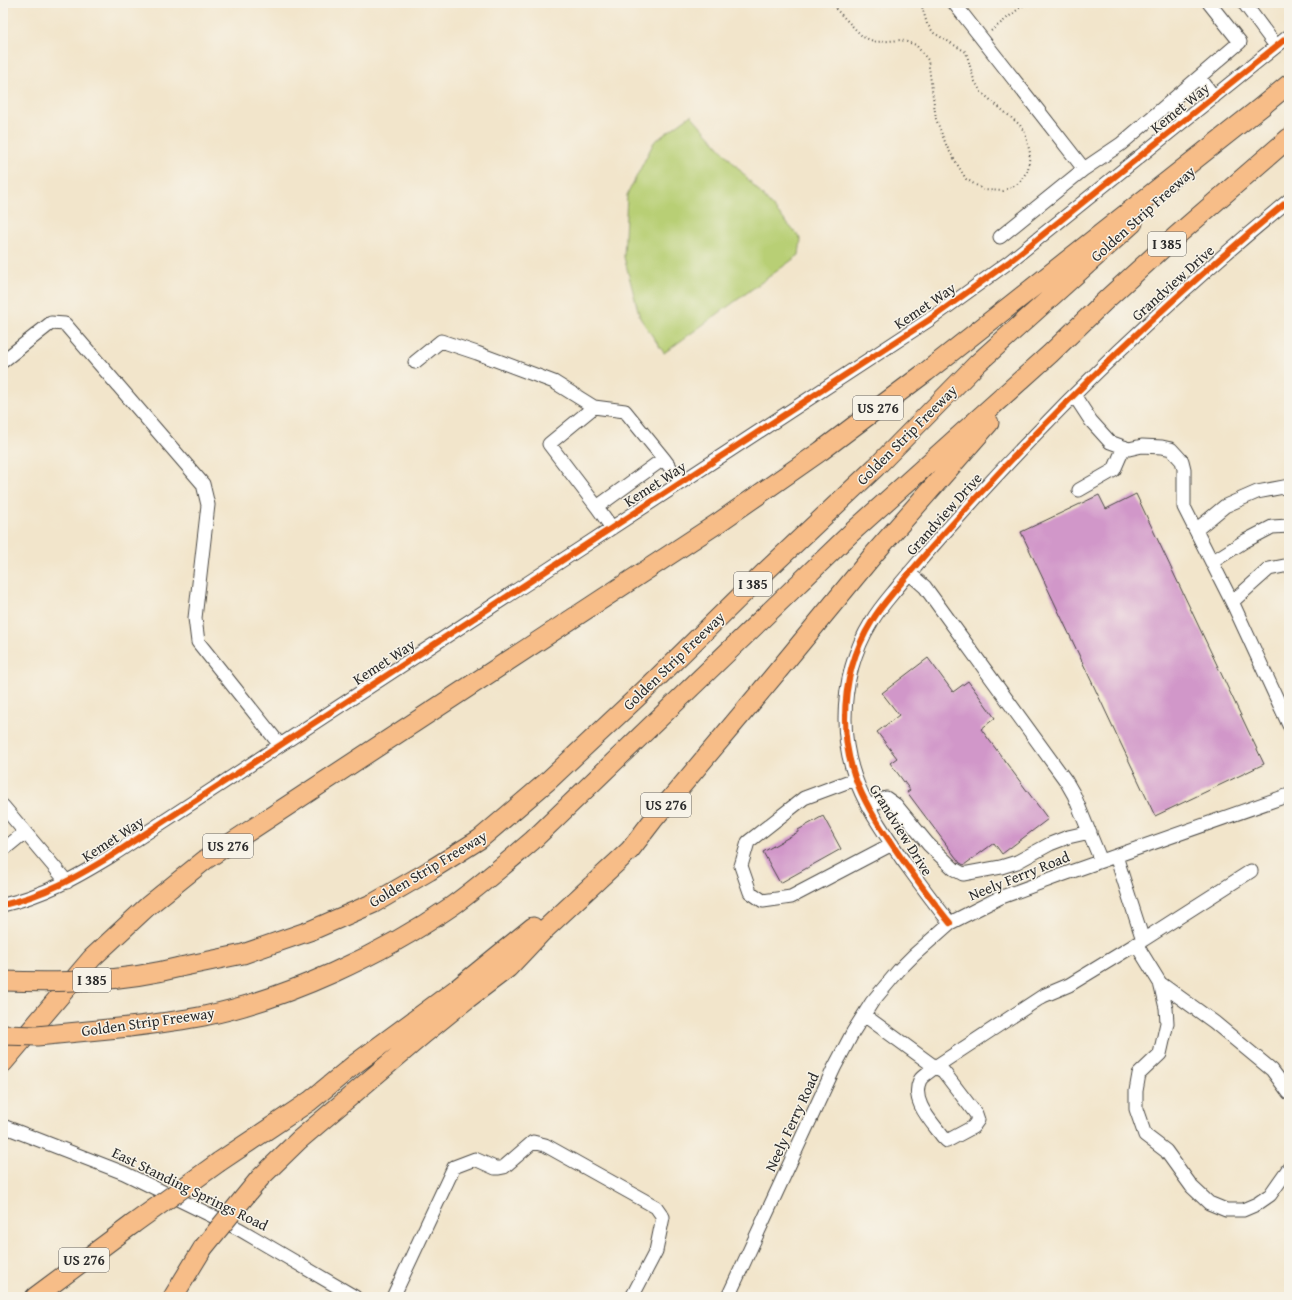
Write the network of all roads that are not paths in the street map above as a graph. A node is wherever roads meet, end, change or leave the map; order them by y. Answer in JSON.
{"nodes":[{"id":1,"x":954,"y":3,"type":"edge"},
{"id":2,"x":1209,"y":3,"type":"edge"},
{"id":3,"x":1244,"y":3,"type":"edge"},
{"id":4,"x":1289,"y":36,"type":"edge"},
{"id":5,"x":1276,"y":46,"type":"junction"},
{"id":6,"x":1200,"y":78,"type":"junction"},
{"id":7,"x":1289,"y":84,"type":"edge"},
{"id":8,"x":1214,"y":97,"type":"junction"},
{"id":9,"x":1171,"y":102,"type":"junction"},
{"id":10,"x":1265,"y":104,"type":"junction"},
{"id":11,"x":1184,"y":121,"type":"junction"},
{"id":12,"x":1289,"y":138,"type":"edge"},
{"id":13,"x":1084,"y":168,"type":"junction"},
{"id":14,"x":1289,"y":200,"type":"edge"},
{"id":15,"x":1000,"y":237,"type":"dead end"},
{"id":16,"x":1050,"y":354,"type":"junction"},
{"id":17,"x":3,"y":361,"type":"edge"},
{"id":18,"x":415,"y":362,"type":"dead end"},
{"id":19,"x":1074,"y":394,"type":"junction"},
{"id":20,"x":594,"y":407,"type":"junction"},
{"id":21,"x":1124,"y":447,"type":"junction"},
{"id":22,"x":664,"y":459,"type":"junction"},
{"id":23,"x":681,"y":482,"type":"junction"},
{"id":24,"x":1289,"y":486,"type":"edge"},
{"id":25,"x":1079,"y":490,"type":"dead end"},
{"id":26,"x":597,"y":507,"type":"junction"},
{"id":27,"x":1289,"y":526,"type":"edge"},
{"id":28,"x":612,"y":528,"type":"junction"},
{"id":29,"x":1196,"y":530,"type":"junction"},
{"id":30,"x":1212,"y":562,"type":"junction"},
{"id":31,"x":1289,"y":565,"type":"edge"},
{"id":32,"x":909,"y":572,"type":"junction"},
{"id":33,"x":1232,"y":602,"type":"junction"},
{"id":34,"x":1289,"y":725,"type":"edge"},
{"id":35,"x":280,"y":745,"type":"junction"},
{"id":36,"x":855,"y":779,"type":"junction"},
{"id":37,"x":1289,"y":796,"type":"edge"},
{"id":38,"x":3,"y":806,"type":"edge"},
{"id":39,"x":868,"y":807,"type":"junction"},
{"id":40,"x":25,"y":832,"type":"junction"},
{"id":41,"x":1090,"y":832,"type":"junction"},
{"id":42,"x":892,"y":844,"type":"junction"},
{"id":43,"x":3,"y":850,"type":"edge"},
{"id":44,"x":630,"y":850,"type":"junction"},
{"id":45,"x":1116,"y":856,"type":"junction"},
{"id":46,"x":1101,"y":861,"type":"junction"},
{"id":47,"x":1250,"y":871,"type":"dead end"},
{"id":48,"x":67,"y":882,"type":"junction"},
{"id":49,"x":3,"y":905,"type":"edge"},
{"id":50,"x":950,"y":923,"type":"junction"},
{"id":51,"x":1139,"y":942,"type":"junction"},
{"id":52,"x":3,"y":981,"type":"edge"},
{"id":53,"x":1160,"y":982,"type":"junction"},
{"id":54,"x":864,"y":1015,"type":"junction"},
{"id":55,"x":3,"y":1034,"type":"edge"},
{"id":56,"x":19,"y":1046,"type":"junction"},
{"id":57,"x":3,"y":1063,"type":"edge"},
{"id":58,"x":935,"y":1067,"type":"junction"},
{"id":59,"x":3,"y":1071,"type":"edge"},
{"id":60,"x":1289,"y":1093,"type":"edge"},
{"id":61,"x":3,"y":1126,"type":"edge"},
{"id":62,"x":1289,"y":1168,"type":"edge"},
{"id":63,"x":35,"y":1297,"type":"edge"},
{"id":64,"x":173,"y":1297,"type":"edge"},
{"id":65,"x":355,"y":1297,"type":"edge"},
{"id":66,"x":393,"y":1297,"type":"edge"},
{"id":67,"x":632,"y":1297,"type":"edge"},
{"id":68,"x":728,"y":1297,"type":"edge"}],
"edges":[{"from":1,"to":13,"type":"street"},
{"from":2,"to":6,"type":"street"},
{"from":3,"to":5,"type":"street"},
{"from":4,"to":5,"type":"street","name":"Kemet Way"},
{"from":5,"to":8,"type":"street","name":"Kemet Way"},
{"from":6,"to":8,"type":"street"},
{"from":6,"to":9,"type":"street"},
{"from":7,"to":10,"type":"highway","name":"Golden Strip Freeway","number":"I 385"},
{"from":8,"to":11,"type":"street","name":"Kemet Way"},
{"from":9,"to":11,"type":"street"},
{"from":9,"to":13,"type":"street"},
{"from":10,"to":52,"type":"highway","name":"Golden Strip Freeway","number":"I 385","bridge":true},
{"from":10,"to":56,"type":"highway","number":"US 276"},
{"from":11,"to":23,"type":"street","name":"Kemet Way"},
{"from":12,"to":16,"type":"highway","name":"Golden Strip Freeway","number":"I 385"},
{"from":13,"to":15,"type":"street"},
{"from":14,"to":19,"type":"street","name":"Grandview Drive"},
{"from":16,"to":44,"type":"highway","number":"US 276"},
{"from":16,"to":55,"type":"highway","name":"Golden Strip Freeway","number":"I 385","bridge":true},
{"from":17,"to":35,"type":"street"},
{"from":18,"to":20,"type":"street"},
{"from":19,"to":21,"type":"street"},
{"from":19,"to":32,"type":"street","name":"Grandview Drive"},
{"from":20,"to":22,"type":"street"},
{"from":20,"to":26,"type":"street"},
{"from":21,"to":25,"type":"street"},
{"from":21,"to":29,"type":"street"},
{"from":22,"to":23,"type":"street"},
{"from":22,"to":26,"type":"street"},
{"from":23,"to":28,"type":"street","name":"Kemet Way"},
{"from":24,"to":29,"type":"street"},
{"from":26,"to":28,"type":"street"},
{"from":27,"to":30,"type":"street"},
{"from":28,"to":35,"type":"street","name":"Kemet Way"},
{"from":29,"to":30,"type":"street"},
{"from":30,"to":33,"type":"street"},
{"from":31,"to":33,"type":"street"},
{"from":32,"to":36,"type":"street","name":"Grandview Drive"},
{"from":32,"to":41,"type":"street"},
{"from":33,"to":34,"type":"street"},
{"from":35,"to":48,"type":"street","name":"Kemet Way"},
{"from":36,"to":39,"type":"street","name":"Grandview Drive"},
{"from":36,"to":42,"type":"street"},
{"from":37,"to":45,"type":"street","name":"Neely Ferry Road"},
{"from":38,"to":40,"type":"street"},
{"from":39,"to":41,"type":"street"},
{"from":39,"to":42,"type":"street","name":"Grandview Drive"},
{"from":40,"to":43,"type":"street"},
{"from":40,"to":48,"type":"street"},
{"from":41,"to":46,"type":"street"},
{"from":42,"to":50,"type":"street","name":"Grandview Drive"},
{"from":44,"to":63,"type":"highway","number":"US 276","bridge":true},
{"from":44,"to":64,"type":"highway","bridge":true},
{"from":45,"to":46,"type":"street","name":"Neely Ferry Road"},
{"from":45,"to":51,"type":"street"},
{"from":46,"to":50,"type":"street","name":"Neely Ferry Road"},
{"from":47,"to":51,"type":"street"},
{"from":48,"to":49,"type":"street","name":"Kemet Way"},
{"from":50,"to":54,"type":"street","name":"Neely Ferry Road"},
{"from":51,"to":53,"type":"street"},
{"from":51,"to":58,"type":"street"},
{"from":53,"to":60,"type":"street"},
{"from":53,"to":62,"type":"street"},
{"from":54,"to":58,"type":"street"},
{"from":54,"to":68,"type":"street","name":"Neely Ferry Road"},
{"from":56,"to":57,"type":"highway","number":"US 276"},
{"from":56,"to":59,"type":"highway"},
{"from":58,"to":58,"type":"street"},
{"from":61,"to":65,"type":"street","name":"East Standing Springs Road"},
{"from":66,"to":67,"type":"street"}]}
